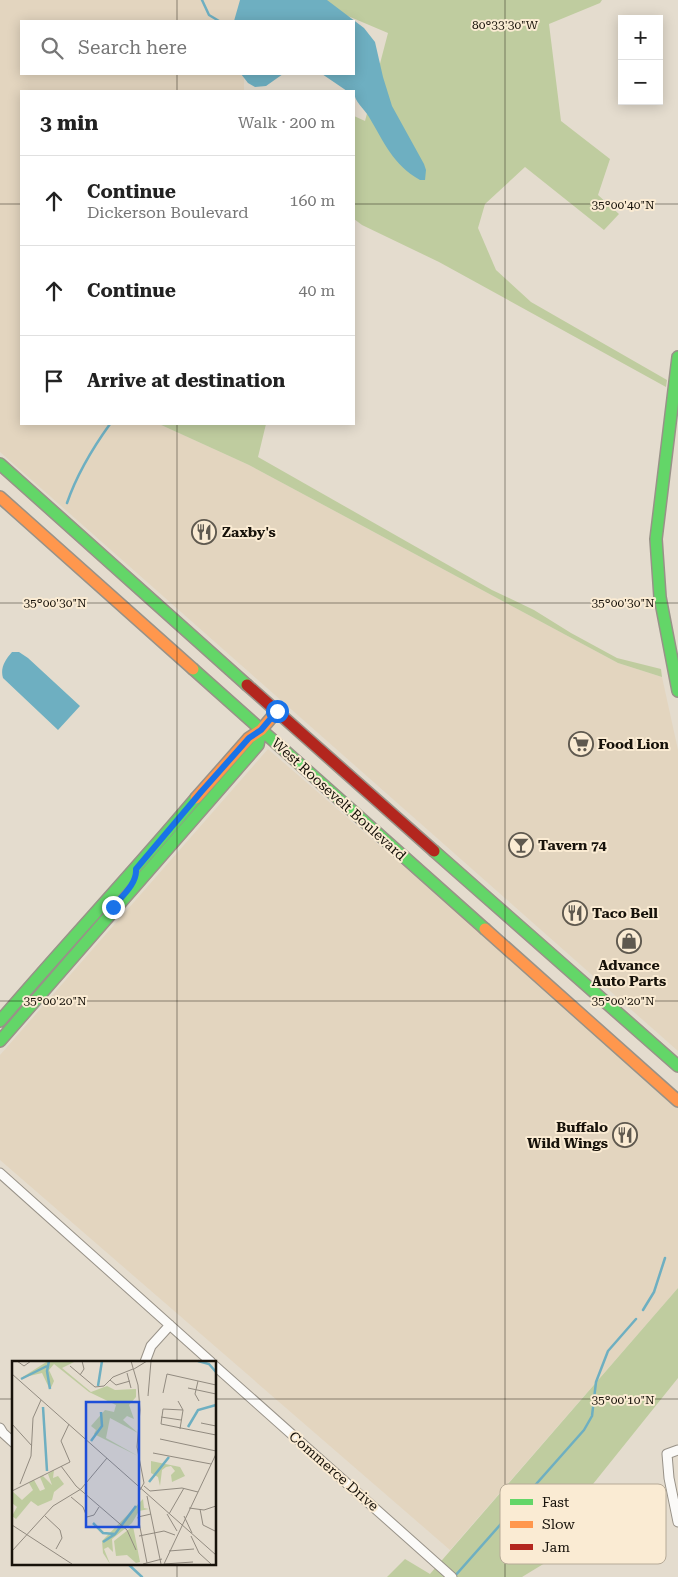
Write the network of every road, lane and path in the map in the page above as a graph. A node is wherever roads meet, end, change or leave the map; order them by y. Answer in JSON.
{"nodes":[{"id":1,"x":678,"y":357,"type":"edge"},
{"id":2,"x":0,"y":464,"type":"edge"},
{"id":3,"x":0,"y":474,"type":"edge"},
{"id":4,"x":0,"y":497,"type":"edge"},
{"id":5,"x":50,"y":509,"type":"junction"},
{"id":6,"x":678,"y":691,"type":"edge"},
{"id":7,"x":277,"y":711,"type":"junction"},
{"id":8,"x":261,"y":730,"type":"junction"},
{"id":9,"x":136,"y":869,"type":"junction"},
{"id":10,"x":108,"y":918,"type":"junction"},
{"id":11,"x":0,"y":1021,"type":"edge"},
{"id":12,"x":0,"y":1042,"type":"edge"},
{"id":13,"x":678,"y":1066,"type":"edge"},
{"id":14,"x":678,"y":1101,"type":"edge"},
{"id":15,"x":0,"y":1173,"type":"edge"},
{"id":16,"x":170,"y":1325,"type":"junction"},
{"id":17,"x":145,"y":1361,"type":"edge"},
{"id":18,"x":210,"y":1361,"type":"edge"},
{"id":19,"x":216,"y":1367,"type":"edge"},
{"id":20,"x":0,"y":1428,"type":"edge"},
{"id":21,"x":12,"y":1441,"type":"edge"},
{"id":22,"x":678,"y":1450,"type":"edge"},
{"id":23,"x":678,"y":1522,"type":"edge"},
{"id":24,"x":452,"y":1577,"type":"edge"}],
"edges":[{"from":1,"to":6,"type":"main road"},
{"from":2,"to":5,"type":"main road","name":"West Roosevelt Boulevard"},
{"from":3,"to":5,"type":"main road"},
{"from":4,"to":8,"type":"main road","name":"West Roosevelt Boulevard"},
{"from":5,"to":7,"type":"main road","name":"West Roosevelt Boulevard"},
{"from":7,"to":8,"type":"main road"},
{"from":7,"to":13,"type":"main road","name":"West Roosevelt Boulevard"},
{"from":8,"to":9,"type":"main road"},
{"from":8,"to":10,"type":"main road"},
{"from":8,"to":14,"type":"main road","name":"West Roosevelt Boulevard"},
{"from":9,"to":10,"type":"main road"},
{"from":9,"to":11,"type":"main road"},
{"from":10,"to":12,"type":"main road"},
{"from":15,"to":16,"type":"street"},
{"from":16,"to":17,"type":"street"},
{"from":16,"to":18,"type":"street"},
{"from":19,"to":24,"type":"street","name":"Commerce Drive"},
{"from":20,"to":21,"type":"street"},
{"from":22,"to":23,"type":"street"}]}
